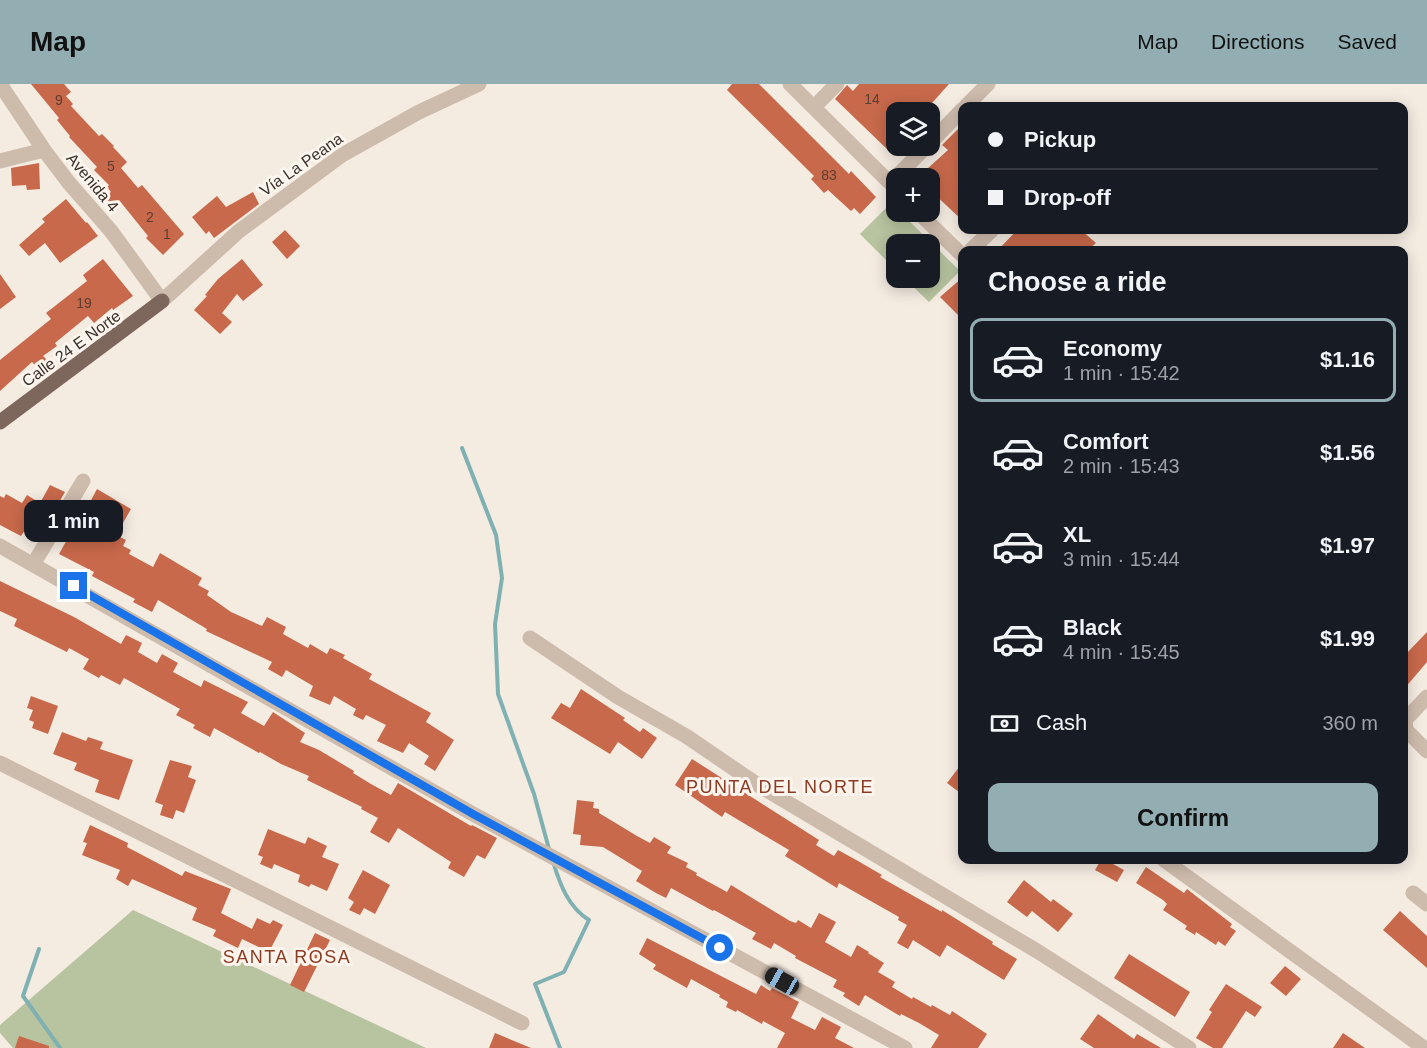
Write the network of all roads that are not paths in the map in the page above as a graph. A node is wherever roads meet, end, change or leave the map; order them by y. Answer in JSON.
{"nodes":[{"id":1,"x":0,"y":84,"type":"edge"},
{"id":2,"x":479,"y":84,"type":"edge"},
{"id":3,"x":790,"y":84,"type":"edge"},
{"id":4,"x":837,"y":84,"type":"edge"},
{"id":5,"x":988,"y":84,"type":"edge"},
{"id":6,"x":970,"y":102,"type":"edge"},
{"id":7,"x":814,"y":107,"type":"junction"},
{"id":8,"x":958,"y":114,"type":"edge"},
{"id":9,"x":940,"y":133,"type":"edge"},
{"id":10,"x":44,"y":150,"type":"junction"},
{"id":11,"x":919,"y":156,"type":"edge"},
{"id":12,"x":0,"y":161,"type":"edge"},
{"id":13,"x":909,"y":168,"type":"edge"},
{"id":14,"x":886,"y":179,"type":"edge"},
{"id":15,"x":928,"y":222,"type":"edge"},
{"id":16,"x":988,"y":234,"type":"edge"},
{"id":17,"x":975,"y":246,"type":"edge"},
{"id":18,"x":958,"y":251,"type":"edge"},
{"id":19,"x":162,"y":301,"type":"junction"},
{"id":20,"x":0,"y":422,"type":"edge"},
{"id":21,"x":83,"y":481,"type":"dead end"},
{"id":22,"x":0,"y":546,"type":"edge"},
{"id":23,"x":34,"y":563,"type":"junction"},
{"id":24,"x":530,"y":638,"type":"dead end"},
{"id":25,"x":1427,"y":697,"type":"edge"},
{"id":26,"x":1408,"y":717,"type":"edge"},
{"id":27,"x":1408,"y":732,"type":"edge"},
{"id":28,"x":1427,"y":751,"type":"edge"},
{"id":29,"x":1,"y":769,"type":"edge"},
{"id":30,"x":1170,"y":864,"type":"edge"},
{"id":31,"x":1413,"y":893,"type":"dead end"},
{"id":32,"x":1427,"y":904,"type":"edge"},
{"id":33,"x":522,"y":1023,"type":"dead end"},
{"id":34,"x":905,"y":1048,"type":"edge"},
{"id":35,"x":1189,"y":1048,"type":"edge"},
{"id":36,"x":1424,"y":1048,"type":"edge"}],
"edges":[{"from":1,"to":10,"type":"street","name":"Avenida 4"},
{"from":2,"to":19,"type":"street","name":"Vía La Peana"},
{"from":3,"to":7,"type":"street"},
{"from":4,"to":7,"type":"street"},
{"from":5,"to":6,"type":"street"},
{"from":7,"to":14,"type":"street"},
{"from":8,"to":9,"type":"street"},
{"from":10,"to":12,"type":"street"},
{"from":10,"to":19,"type":"street","name":"Avenida 4"},
{"from":11,"to":13,"type":"street"},
{"from":15,"to":18,"type":"street"},
{"from":16,"to":17,"type":"street"},
{"from":19,"to":20,"type":"main road","name":"Calle 24 E Norte"},
{"from":21,"to":23,"type":"street"},
{"from":22,"to":23,"type":"street"},
{"from":23,"to":34,"type":"street"},
{"from":24,"to":35,"type":"street"},
{"from":25,"to":26,"type":"street"},
{"from":27,"to":28,"type":"street"},
{"from":29,"to":33,"type":"street"},
{"from":30,"to":36,"type":"street"},
{"from":31,"to":32,"type":"street"}]}
